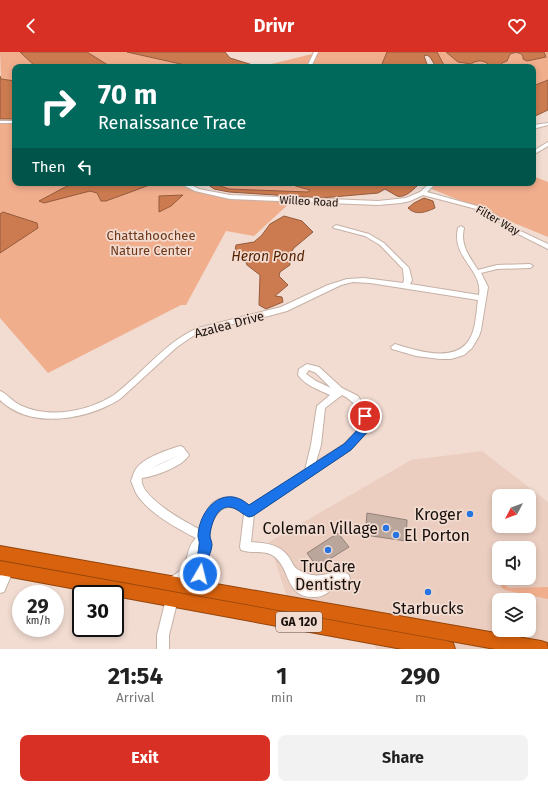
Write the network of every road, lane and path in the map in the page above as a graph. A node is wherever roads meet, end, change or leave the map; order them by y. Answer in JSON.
{"nodes":[{"id":1,"x":316,"y":52,"type":"edge"},
{"id":2,"x":310,"y":64,"type":"edge"},
{"id":3,"x":0,"y":122,"type":"edge"},
{"id":4,"x":12,"y":122,"type":"edge"},
{"id":5,"x":548,"y":124,"type":"edge"},
{"id":6,"x":536,"y":126,"type":"edge"},
{"id":7,"x":548,"y":144,"type":"edge"},
{"id":8,"x":536,"y":151,"type":"edge"},
{"id":9,"x":189,"y":186,"type":"edge"},
{"id":10,"x":430,"y":186,"type":"edge"},
{"id":11,"x":422,"y":193,"type":"junction"},
{"id":12,"x":336,"y":227,"type":"dead end"},
{"id":13,"x":461,"y":228,"type":"dead end"},
{"id":14,"x":548,"y":248,"type":"edge"},
{"id":15,"x":530,"y":266,"type":"dead end"},
{"id":16,"x":477,"y":272,"type":"junction"},
{"id":17,"x":406,"y":285,"type":"junction"},
{"id":18,"x":482,"y":298,"type":"junction"},
{"id":19,"x":395,"y":348,"type":"dead end"},
{"id":20,"x":0,"y":394,"type":"edge"},
{"id":21,"x":309,"y":472,"type":"junction"},
{"id":22,"x":138,"y":474,"type":"dead end"},
{"id":23,"x":249,"y":512,"type":"junction"},
{"id":24,"x":204,"y":537,"type":"junction"},
{"id":25,"x":0,"y":553,"type":"edge"},
{"id":26,"x":5,"y":568,"type":"edge"},
{"id":27,"x":344,"y":578,"type":"dead end"},
{"id":28,"x":167,"y":583,"type":"junction"},
{"id":29,"x":0,"y":588,"type":"edge"},
{"id":30,"x":214,"y":591,"type":"junction"},
{"id":31,"x":172,"y":599,"type":"junction"},
{"id":32,"x":163,"y":649,"type":"edge"},
{"id":33,"x":447,"y":649,"type":"edge"},
{"id":34,"x":540,"y":649,"type":"edge"}],
"edges":[{"from":1,"to":2,"type":"street"},
{"from":3,"to":4,"type":"street"},
{"from":5,"to":6,"type":"street"},
{"from":7,"to":8,"type":"street"},
{"from":9,"to":11,"type":"street","name":"Willeo Road"},
{"from":10,"to":11,"type":"street","name":"Willeo Road"},
{"from":11,"to":14,"type":"street","name":"Filter Way"},
{"from":12,"to":17,"type":"street"},
{"from":13,"to":16,"type":"street"},
{"from":15,"to":16,"type":"street"},
{"from":16,"to":18,"type":"street"},
{"from":17,"to":18,"type":"street","name":"Azalea Drive"},
{"from":17,"to":20,"type":"street","name":"Azalea Drive"},
{"from":18,"to":19,"type":"street"},
{"from":21,"to":21,"type":"street"},
{"from":21,"to":23,"type":"street"},
{"from":22,"to":24,"type":"street"},
{"from":23,"to":24,"type":"street"},
{"from":23,"to":27,"type":"street"},
{"from":24,"to":28,"type":"street"},
{"from":24,"to":30,"type":"street"},
{"from":25,"to":28,"type":"highway","number":"GA 120"},
{"from":26,"to":29,"type":"street"},
{"from":26,"to":31,"type":"highway","number":"GA 120"},
{"from":28,"to":30,"type":"highway","number":"GA 120"},
{"from":30,"to":34,"type":"highway","number":"GA 120"},
{"from":31,"to":32,"type":"street"},
{"from":31,"to":33,"type":"highway","number":"GA 120"}]}
